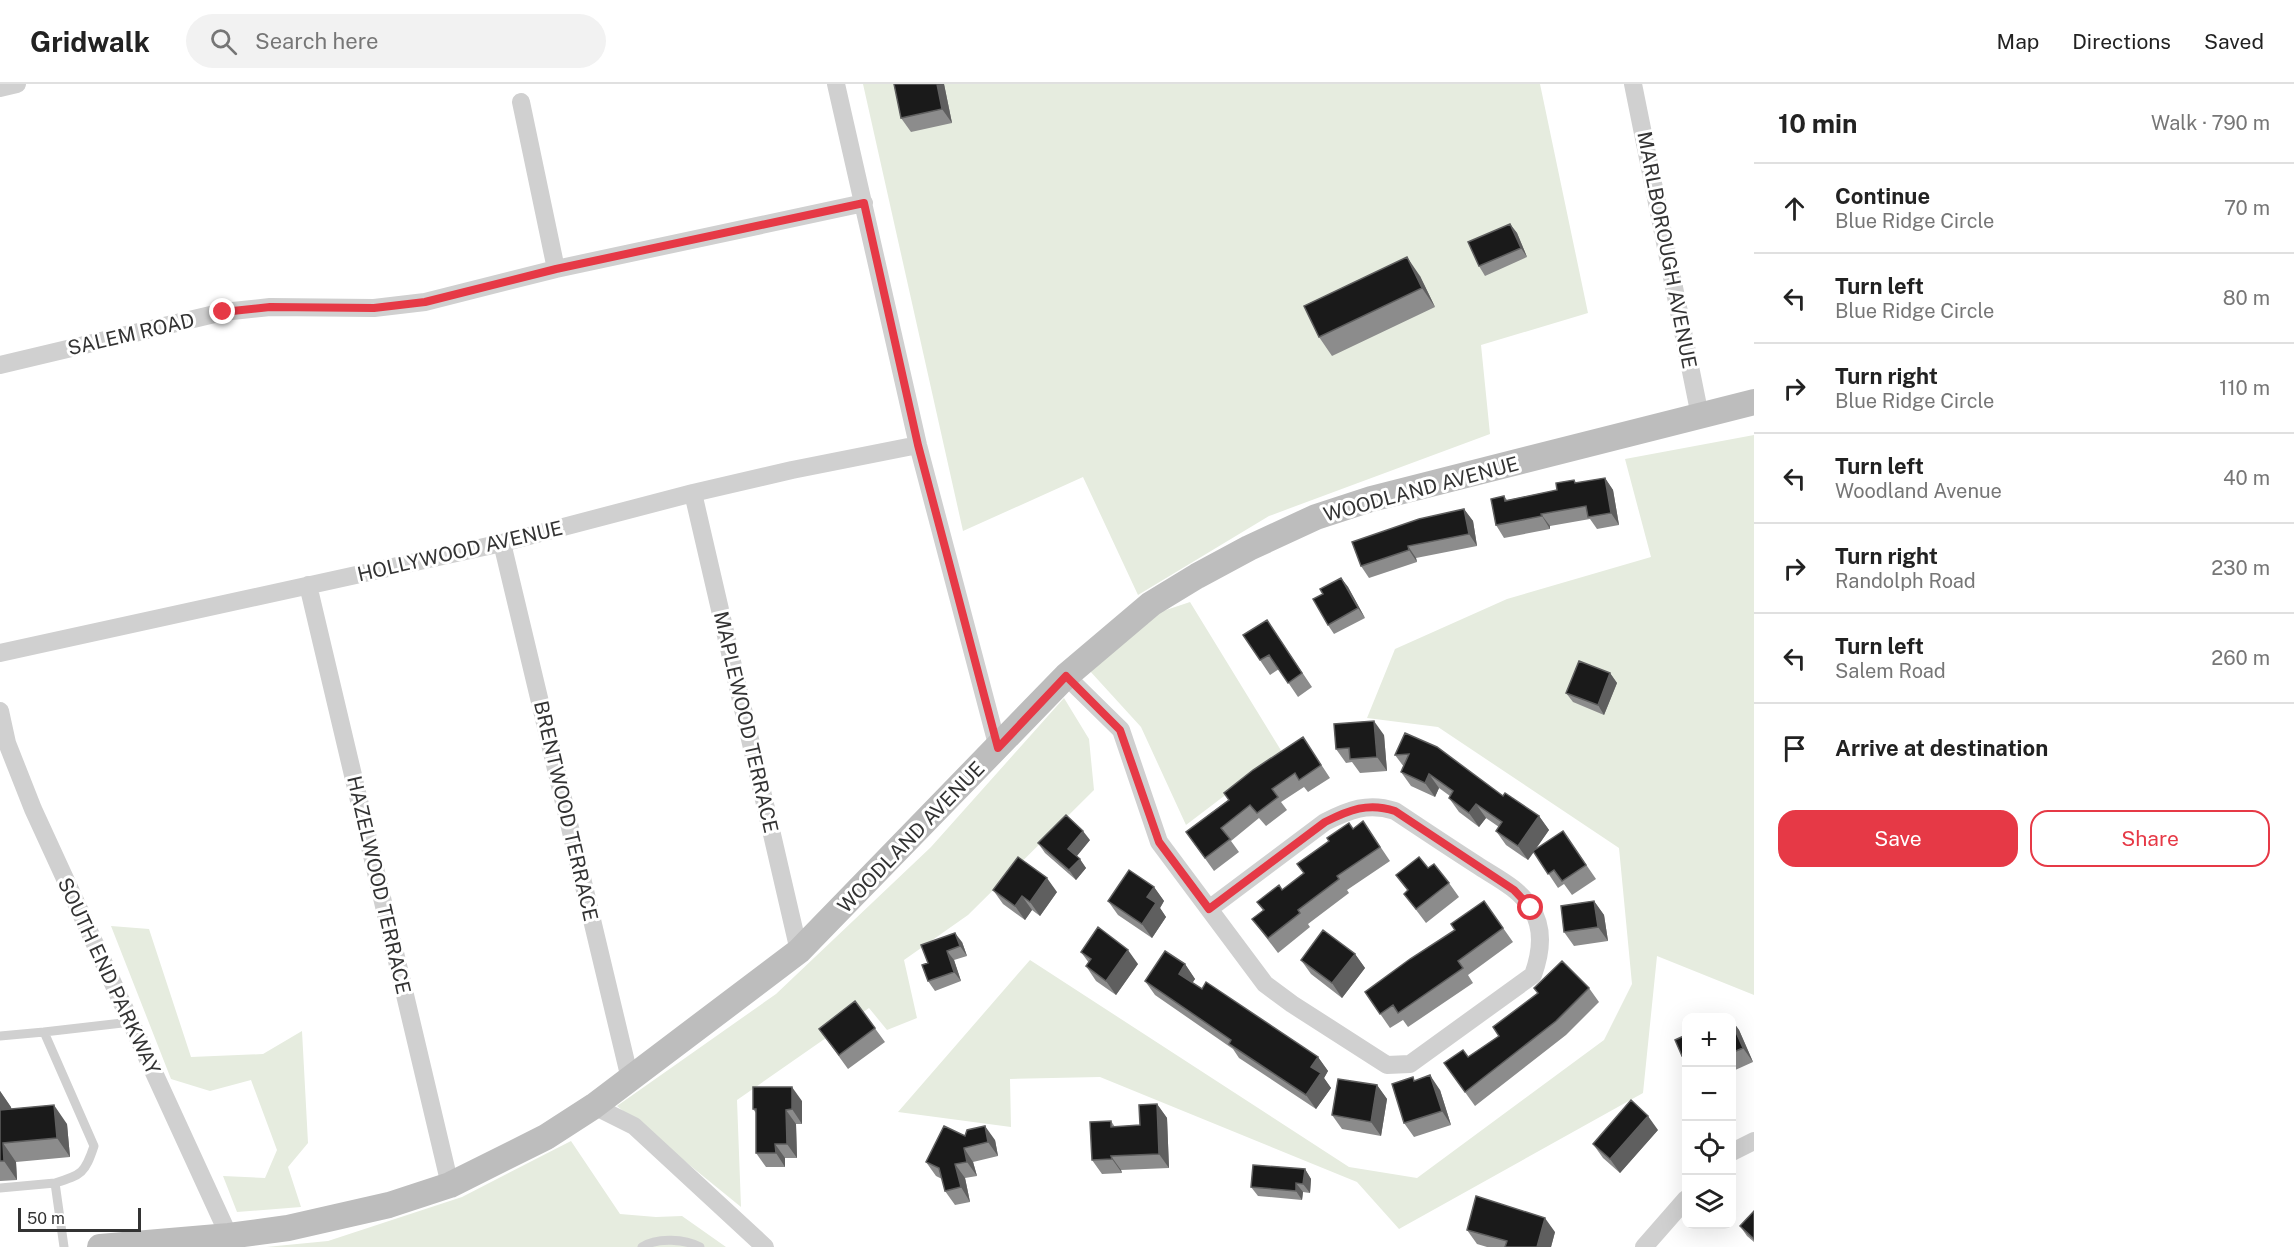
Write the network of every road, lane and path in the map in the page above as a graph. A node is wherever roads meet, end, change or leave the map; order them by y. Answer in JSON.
{"nodes":[{"id":1,"x":17,"y":84,"type":"edge"},
{"id":2,"x":836,"y":84,"type":"edge"},
{"id":3,"x":1633,"y":84,"type":"edge"},
{"id":4,"x":0,"y":88,"type":"edge"},
{"id":5,"x":521,"y":102,"type":"dead end"},
{"id":6,"x":864,"y":203,"type":"junction"},
{"id":7,"x":556,"y":269,"type":"junction"},
{"id":8,"x":0,"y":365,"type":"edge"},
{"id":9,"x":1754,"y":402,"type":"edge"},
{"id":10,"x":1700,"y":416,"type":"junction"},
{"id":11,"x":918,"y":445,"type":"junction"},
{"id":12,"x":693,"y":493,"type":"junction"},
{"id":13,"x":502,"y":543,"type":"junction"},
{"id":14,"x":308,"y":585,"type":"junction"},
{"id":15,"x":0,"y":653,"type":"edge"},
{"id":16,"x":1066,"y":676,"type":"junction"},
{"id":17,"x":0,"y":711,"type":"edge"},
{"id":18,"x":998,"y":748,"type":"junction"},
{"id":19,"x":1209,"y":909,"type":"junction"},
{"id":20,"x":799,"y":951,"type":"junction"},
{"id":21,"x":131,"y":1022,"type":"junction"},
{"id":22,"x":44,"y":1032,"type":"junction"},
{"id":23,"x":0,"y":1036,"type":"edge"},
{"id":24,"x":630,"y":1079,"type":"junction"},
{"id":25,"x":594,"y":1106,"type":"junction"},
{"id":26,"x":1754,"y":1141,"type":"edge"},
{"id":27,"x":1736,"y":1150,"type":"edge"},
{"id":28,"x":55,"y":1183,"type":"junction"},
{"id":29,"x":450,"y":1185,"type":"junction"},
{"id":30,"x":0,"y":1188,"type":"edge"},
{"id":31,"x":1682,"y":1204,"type":"edge"},
{"id":32,"x":229,"y":1236,"type":"junction"},
{"id":33,"x":64,"y":1247,"type":"edge"},
{"id":34,"x":100,"y":1247,"type":"edge"},
{"id":35,"x":642,"y":1247,"type":"edge"},
{"id":36,"x":700,"y":1247,"type":"edge"},
{"id":37,"x":765,"y":1247,"type":"edge"},
{"id":38,"x":1644,"y":1247,"type":"edge"}],
"edges":[{"from":1,"to":4,"type":"street"},
{"from":2,"to":6,"type":"street"},
{"from":3,"to":10,"type":"street","name":"MARLBOROUGH AVENUE"},
{"from":5,"to":7,"type":"street"},
{"from":6,"to":7,"type":"street","name":"SALEM ROAD"},
{"from":6,"to":11,"type":"street"},
{"from":7,"to":8,"type":"street","name":"SALEM ROAD"},
{"from":9,"to":10,"type":"street","name":"WOODLAND AVENUE"},
{"from":10,"to":16,"type":"street","name":"WOODLAND AVENUE"},
{"from":11,"to":12,"type":"street","name":"HOLLYWOOD AVENUE"},
{"from":11,"to":18,"type":"street"},
{"from":12,"to":13,"type":"street","name":"HOLLYWOOD AVENUE"},
{"from":12,"to":20,"type":"street","name":"MAPLEWOOD TERRACE"},
{"from":13,"to":14,"type":"street","name":"HOLLYWOOD AVENUE"},
{"from":13,"to":24,"type":"street","name":"BRENTWOOD TERRACE"},
{"from":14,"to":15,"type":"street","name":"HOLLYWOOD AVENUE"},
{"from":14,"to":29,"type":"street","name":"HAZELWOOD TERRACE"},
{"from":16,"to":18,"type":"street","name":"WOODLAND AVENUE"},
{"from":16,"to":19,"type":"street"},
{"from":17,"to":21,"type":"street","name":"SOUTH END PARKWAY"},
{"from":18,"to":20,"type":"street","name":"WOODLAND AVENUE"},
{"from":19,"to":19,"type":"street"},
{"from":20,"to":24,"type":"street","name":"WOODLAND AVENUE"},
{"from":21,"to":22,"type":"lane"},
{"from":21,"to":32,"type":"street","name":"SOUTH END PARKWAY"},
{"from":22,"to":23,"type":"lane"},
{"from":22,"to":28,"type":"lane"},
{"from":24,"to":25,"type":"street","name":"WOODLAND AVENUE"},
{"from":25,"to":29,"type":"street","name":"WOODLAND AVENUE"},
{"from":25,"to":37,"type":"street"},
{"from":26,"to":27,"type":"street"},
{"from":28,"to":30,"type":"lane"},
{"from":28,"to":33,"type":"lane"},
{"from":29,"to":32,"type":"street","name":"WOODLAND AVENUE"},
{"from":31,"to":38,"type":"street"},
{"from":32,"to":34,"type":"street","name":"WOODLAND AVENUE"},
{"from":35,"to":36,"type":"lane"}]}
